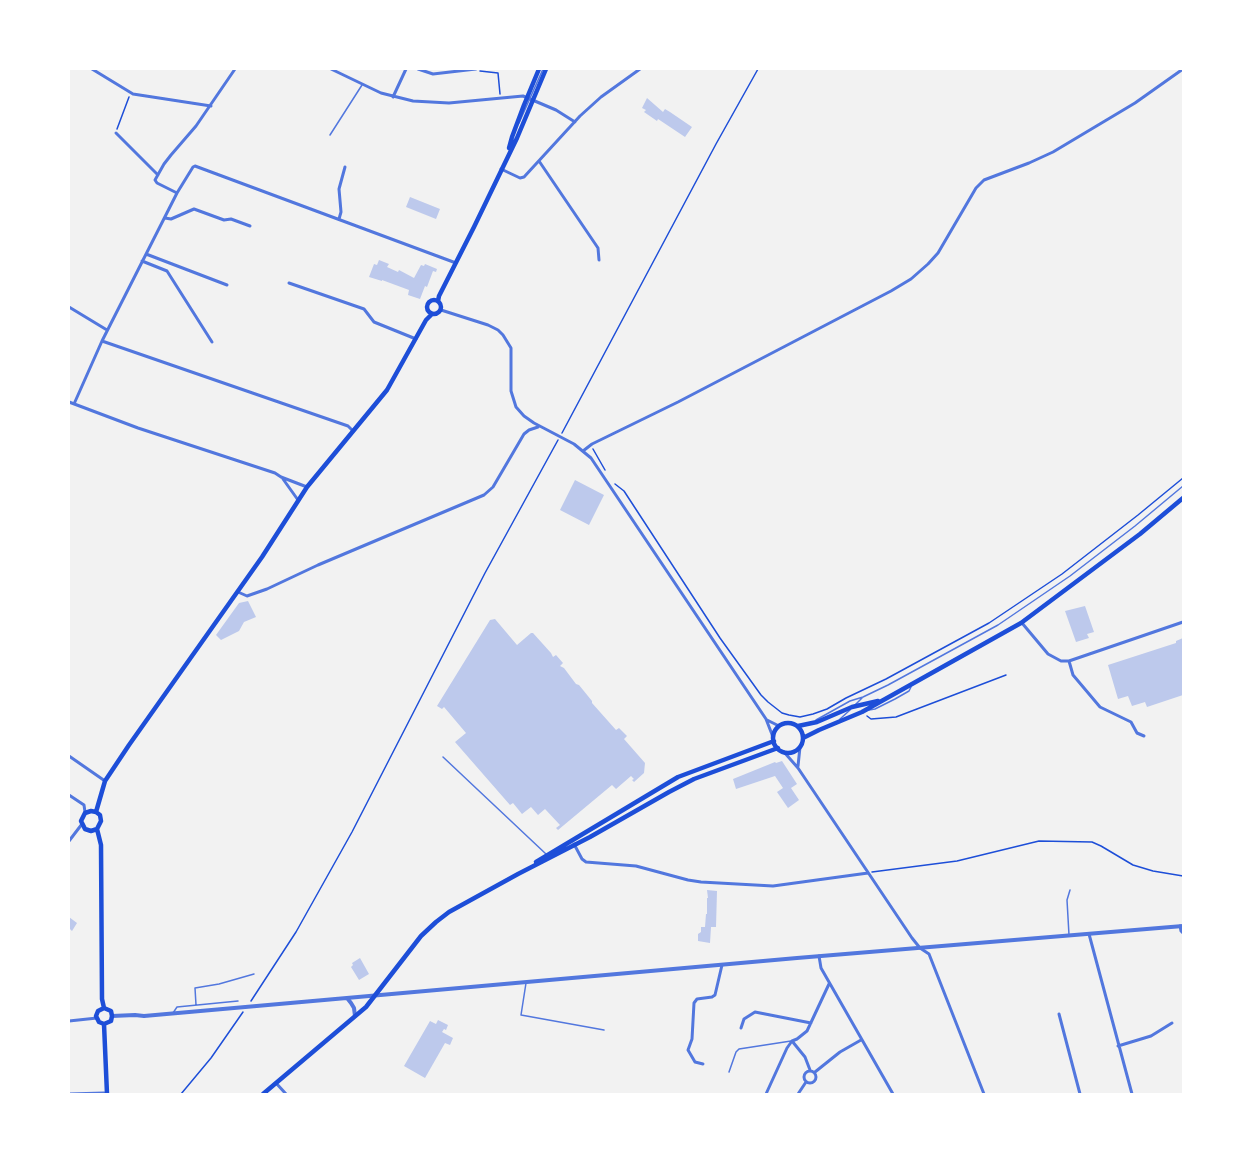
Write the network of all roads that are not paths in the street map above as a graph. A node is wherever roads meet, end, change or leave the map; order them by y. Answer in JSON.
{"nodes":[{"id":1,"x":92,"y":69,"type":"edge"},
{"id":2,"x":235,"y":69,"type":"edge"},
{"id":3,"x":331,"y":69,"type":"edge"},
{"id":4,"x":406,"y":69,"type":"edge"},
{"id":5,"x":418,"y":69,"type":"edge"},
{"id":6,"x":476,"y":69,"type":"edge"},
{"id":7,"x":543,"y":69,"type":"edge"},
{"id":8,"x":640,"y":69,"type":"edge"},
{"id":9,"x":1183,"y":69,"type":"edge"},
{"id":10,"x":362,"y":84,"type":"junction"},
{"id":11,"x":393,"y":97,"type":"junction"},
{"id":12,"x":529,"y":98,"type":"junction"},
{"id":13,"x":211,"y":106,"type":"junction"},
{"id":14,"x":575,"y":122,"type":"junction"},
{"id":15,"x":116,"y":133,"type":"road end"},
{"id":16,"x":330,"y":135,"type":"dead end"},
{"id":17,"x":508,"y":154,"type":"junction"},
{"id":18,"x":539,"y":161,"type":"junction"},
{"id":19,"x":345,"y":167,"type":"dead end"},
{"id":20,"x":501,"y":169,"type":"junction"},
{"id":21,"x":158,"y":175,"type":"junction"},
{"id":22,"x":177,"y":193,"type":"junction"},
{"id":23,"x":165,"y":218,"type":"junction"},
{"id":24,"x":339,"y":219,"type":"junction"},
{"id":25,"x":250,"y":226,"type":"dead end"},
{"id":26,"x":146,"y":254,"type":"junction"},
{"id":27,"x":599,"y":260,"type":"dead end"},
{"id":28,"x":142,"y":261,"type":"junction"},
{"id":29,"x":456,"y":263,"type":"junction"},
{"id":30,"x":289,"y":283,"type":"dead end"},
{"id":31,"x":227,"y":285,"type":"dead end"},
{"id":32,"x":438,"y":301,"type":"junction"},
{"id":33,"x":69,"y":307,"type":"edge"},
{"id":34,"x":441,"y":310,"type":"junction"},
{"id":35,"x":432,"y":314,"type":"junction"},
{"id":36,"x":107,"y":330,"type":"junction"},
{"id":37,"x":416,"y":339,"type":"junction"},
{"id":38,"x":102,"y":341,"type":"junction"},
{"id":39,"x":212,"y":342,"type":"dead end"},
{"id":40,"x":69,"y":402,"type":"edge"},
{"id":41,"x":74,"y":404,"type":"junction"},
{"id":42,"x":540,"y":426,"type":"junction"},
{"id":43,"x":352,"y":430,"type":"junction"},
{"id":44,"x":583,"y":451,"type":"junction"},
{"id":45,"x":281,"y":477,"type":"junction"},
{"id":46,"x":1183,"y":486,"type":"edge"},
{"id":47,"x":307,"y":487,"type":"junction"},
{"id":48,"x":1183,"y":498,"type":"edge"},
{"id":49,"x":298,"y":500,"type":"junction"},
{"id":50,"x":238,"y":592,"type":"junction"},
{"id":51,"x":1183,"y":622,"type":"edge"},
{"id":52,"x":1021,"y":623,"type":"junction"},
{"id":53,"x":1069,"y":662,"type":"junction"},
{"id":54,"x":915,"y":682,"type":"junction"},
{"id":55,"x":863,"y":697,"type":"junction"},
{"id":56,"x":884,"y":699,"type":"junction"},
{"id":57,"x":852,"y":707,"type":"junction"},
{"id":58,"x":862,"y":712,"type":"junction"},
{"id":59,"x":766,"y":719,"type":"junction"},
{"id":60,"x":836,"y":723,"type":"junction"},
{"id":61,"x":807,"y":724,"type":"junction"},
{"id":62,"x":779,"y":726,"type":"junction"},
{"id":63,"x":798,"y":726,"type":"junction"},
{"id":64,"x":1144,"y":736,"type":"dead end"},
{"id":65,"x":803,"y":738,"type":"junction"},
{"id":66,"x":774,"y":739,"type":"junction"},
{"id":67,"x":800,"y":747,"type":"junction"},
{"id":68,"x":778,"y":748,"type":"junction"},
{"id":69,"x":784,"y":752,"type":"junction"},
{"id":70,"x":69,"y":756,"type":"edge"},
{"id":71,"x":443,"y":757,"type":"dead end"},
{"id":72,"x":798,"y":768,"type":"junction"},
{"id":73,"x":105,"y":781,"type":"junction"},
{"id":74,"x":69,"y":795,"type":"edge"},
{"id":75,"x":96,"y":812,"type":"junction"},
{"id":76,"x":85,"y":813,"type":"junction"},
{"id":77,"x":82,"y":824,"type":"junction"},
{"id":78,"x":97,"y":829,"type":"junction"},
{"id":79,"x":572,"y":839,"type":"junction"},
{"id":80,"x":69,"y":841,"type":"edge"},
{"id":81,"x":575,"y":845,"type":"junction"},
{"id":82,"x":547,"y":855,"type":"junction"},
{"id":83,"x":868,"y":873,"type":"junction"},
{"id":84,"x":518,"y":874,"type":"junction"},
{"id":85,"x":1070,"y":890,"type":"dead end"},
{"id":86,"x":1182,"y":926,"type":"edge"},
{"id":87,"x":1183,"y":933,"type":"edge"},
{"id":88,"x":1089,"y":934,"type":"junction"},
{"id":89,"x":1069,"y":936,"type":"junction"},
{"id":90,"x":920,"y":948,"type":"junction"},
{"id":91,"x":819,"y":956,"type":"junction"},
{"id":92,"x":722,"y":965,"type":"junction"},
{"id":93,"x":254,"y":974,"type":"dead end"},
{"id":94,"x":526,"y":982,"type":"junction"},
{"id":95,"x":830,"y":984,"type":"junction"},
{"id":96,"x":375,"y":995,"type":"junction"},
{"id":97,"x":346,"y":998,"type":"junction"},
{"id":98,"x":238,"y":1001,"type":"dead end"},
{"id":99,"x":196,"y":1005,"type":"junction"},
{"id":100,"x":104,"y":1008,"type":"junction"},
{"id":101,"x":173,"y":1014,"type":"junction"},
{"id":102,"x":1059,"y":1014,"type":"dead end"},
{"id":103,"x":112,"y":1016,"type":"junction"},
{"id":104,"x":355,"y":1016,"type":"junction"},
{"id":105,"x":97,"y":1018,"type":"junction"},
{"id":106,"x":69,"y":1021,"type":"edge"},
{"id":107,"x":811,"y":1023,"type":"junction"},
{"id":108,"x":1172,"y":1023,"type":"dead end"},
{"id":109,"x":104,"y":1024,"type":"junction"},
{"id":110,"x":741,"y":1028,"type":"dead end"},
{"id":111,"x":604,"y":1030,"type":"dead end"},
{"id":112,"x":861,"y":1040,"type":"junction"},
{"id":113,"x":792,"y":1041,"type":"junction"},
{"id":114,"x":1118,"y":1046,"type":"junction"},
{"id":115,"x":703,"y":1064,"type":"dead end"},
{"id":116,"x":812,"y":1071,"type":"junction"},
{"id":117,"x":729,"y":1072,"type":"dead end"},
{"id":118,"x":806,"y":1082,"type":"junction"},
{"id":119,"x":276,"y":1083,"type":"junction"},
{"id":120,"x":105,"y":1093,"type":"edge"},
{"id":121,"x":891,"y":1093,"type":"edge"},
{"id":122,"x":69,"y":1094,"type":"edge"},
{"id":123,"x":263,"y":1094,"type":"edge"},
{"id":124,"x":286,"y":1094,"type":"edge"},
{"id":125,"x":766,"y":1094,"type":"edge"},
{"id":126,"x":798,"y":1094,"type":"edge"},
{"id":127,"x":984,"y":1094,"type":"edge"},
{"id":128,"x":1080,"y":1094,"type":"edge"},
{"id":129,"x":1132,"y":1094,"type":"edge"}],
"edges":[{"from":1,"to":13,"type":"street"},
{"from":2,"to":13,"type":"street"},
{"from":3,"to":10,"type":"street"},
{"from":4,"to":11,"type":"street"},
{"from":5,"to":6,"type":"street"},
{"from":7,"to":12,"type":"main road"},
{"from":8,"to":14,"type":"street"},
{"from":9,"to":44,"type":"street"},
{"from":10,"to":11,"type":"street"},
{"from":10,"to":16,"type":"lane"},
{"from":11,"to":12,"type":"street"},
{"from":12,"to":14,"type":"street"},
{"from":12,"to":17,"type":"main road"},
{"from":12,"to":17,"type":"main road"},
{"from":13,"to":21,"type":"street"},
{"from":14,"to":18,"type":"street"},
{"from":15,"to":21,"type":"street"},
{"from":17,"to":20,"type":"main road"},
{"from":18,"to":20,"type":"street"},
{"from":18,"to":27,"type":"street"},
{"from":19,"to":24,"type":"street"},
{"from":20,"to":29,"type":"main road"},
{"from":21,"to":22,"type":"street"},
{"from":22,"to":23,"type":"street"},
{"from":22,"to":24,"type":"street"},
{"from":23,"to":25,"type":"street"},
{"from":23,"to":26,"type":"street"},
{"from":24,"to":29,"type":"street"},
{"from":26,"to":28,"type":"street"},
{"from":26,"to":31,"type":"street"},
{"from":28,"to":36,"type":"street"},
{"from":28,"to":39,"type":"street"},
{"from":29,"to":32,"type":"main road"},
{"from":30,"to":37,"type":"street"},
{"from":32,"to":34,"type":"main road"},
{"from":32,"to":35,"type":"main road"},
{"from":33,"to":36,"type":"street"},
{"from":34,"to":35,"type":"main road"},
{"from":34,"to":42,"type":"street"},
{"from":35,"to":37,"type":"main road"},
{"from":36,"to":38,"type":"street"},
{"from":37,"to":43,"type":"main road"},
{"from":38,"to":41,"type":"street"},
{"from":38,"to":43,"type":"street"},
{"from":40,"to":41,"type":"street"},
{"from":41,"to":45,"type":"street"},
{"from":42,"to":44,"type":"street"},
{"from":42,"to":50,"type":"street"},
{"from":43,"to":47,"type":"main road"},
{"from":44,"to":59,"type":"street"},
{"from":45,"to":47,"type":"street"},
{"from":45,"to":49,"type":"street"},
{"from":46,"to":55,"type":"lane"},
{"from":47,"to":49,"type":"main road"},
{"from":48,"to":52,"type":"main road"},
{"from":49,"to":50,"type":"main road"},
{"from":50,"to":73,"type":"main road"},
{"from":51,"to":53,"type":"street"},
{"from":52,"to":53,"type":"street"},
{"from":52,"to":54,"type":"main road"},
{"from":53,"to":64,"type":"street"},
{"from":54,"to":56,"type":"main road"},
{"from":54,"to":58,"type":"lane"},
{"from":55,"to":57,"type":"lane"},
{"from":55,"to":61,"type":"lane"},
{"from":56,"to":57,"type":"main road"},
{"from":56,"to":58,"type":"main road"},
{"from":57,"to":60,"type":"lane"},
{"from":57,"to":61,"type":"main road"},
{"from":58,"to":60,"type":"main road"},
{"from":59,"to":62,"type":"street"},
{"from":59,"to":66,"type":"street"},
{"from":60,"to":65,"type":"main road"},
{"from":61,"to":63,"type":"main road"},
{"from":62,"to":63,"type":"main road"},
{"from":62,"to":66,"type":"main road"},
{"from":63,"to":65,"type":"main road"},
{"from":65,"to":67,"type":"main road"},
{"from":66,"to":68,"type":"main road"},
{"from":66,"to":79,"type":"main road"},
{"from":67,"to":69,"type":"main road"},
{"from":67,"to":72,"type":"street"},
{"from":68,"to":69,"type":"main road"},
{"from":68,"to":81,"type":"main road"},
{"from":69,"to":72,"type":"street"},
{"from":70,"to":73,"type":"street"},
{"from":71,"to":82,"type":"lane"},
{"from":72,"to":83,"type":"street"},
{"from":73,"to":75,"type":"main road"},
{"from":74,"to":76,"type":"street"},
{"from":75,"to":76,"type":"main road"},
{"from":75,"to":78,"type":"main road"},
{"from":76,"to":77,"type":"main road"},
{"from":77,"to":78,"type":"main road"},
{"from":77,"to":80,"type":"street"},
{"from":78,"to":100,"type":"main road"},
{"from":79,"to":81,"type":"street"},
{"from":79,"to":82,"type":"main road"},
{"from":81,"to":83,"type":"street"},
{"from":81,"to":84,"type":"main road"},
{"from":82,"to":84,"type":"main road"},
{"from":83,"to":90,"type":"street"},
{"from":84,"to":96,"type":"main road"},
{"from":85,"to":89,"type":"lane"},
{"from":86,"to":87,"type":"street"},
{"from":86,"to":88,"type":"street"},
{"from":88,"to":89,"type":"street"},
{"from":88,"to":114,"type":"street"},
{"from":89,"to":90,"type":"street"},
{"from":90,"to":91,"type":"street"},
{"from":90,"to":127,"type":"street"},
{"from":91,"to":92,"type":"street"},
{"from":91,"to":95,"type":"street"},
{"from":92,"to":94,"type":"street"},
{"from":92,"to":115,"type":"street"},
{"from":93,"to":99,"type":"lane"},
{"from":94,"to":96,"type":"street"},
{"from":94,"to":111,"type":"lane"},
{"from":95,"to":107,"type":"street"},
{"from":95,"to":112,"type":"street"},
{"from":96,"to":97,"type":"street"},
{"from":96,"to":104,"type":"main road"},
{"from":97,"to":101,"type":"street"},
{"from":97,"to":104,"type":"street"},
{"from":98,"to":99,"type":"lane"},
{"from":99,"to":101,"type":"lane"},
{"from":100,"to":103,"type":"main road"},
{"from":100,"to":105,"type":"main road"},
{"from":101,"to":103,"type":"street"},
{"from":102,"to":128,"type":"street"},
{"from":103,"to":109,"type":"main road"},
{"from":104,"to":119,"type":"main road"},
{"from":105,"to":106,"type":"street"},
{"from":105,"to":109,"type":"main road"},
{"from":107,"to":110,"type":"street"},
{"from":107,"to":113,"type":"street"},
{"from":108,"to":114,"type":"street"},
{"from":109,"to":120,"type":"main road"},
{"from":112,"to":116,"type":"street"},
{"from":112,"to":121,"type":"street"},
{"from":113,"to":116,"type":"street"},
{"from":113,"to":117,"type":"lane"},
{"from":113,"to":125,"type":"street"},
{"from":114,"to":129,"type":"street"},
{"from":116,"to":118,"type":"street"},
{"from":116,"to":118,"type":"street"},
{"from":118,"to":126,"type":"street"},
{"from":119,"to":123,"type":"main road"},
{"from":119,"to":124,"type":"street"},
{"from":120,"to":122,"type":"street"}]}
